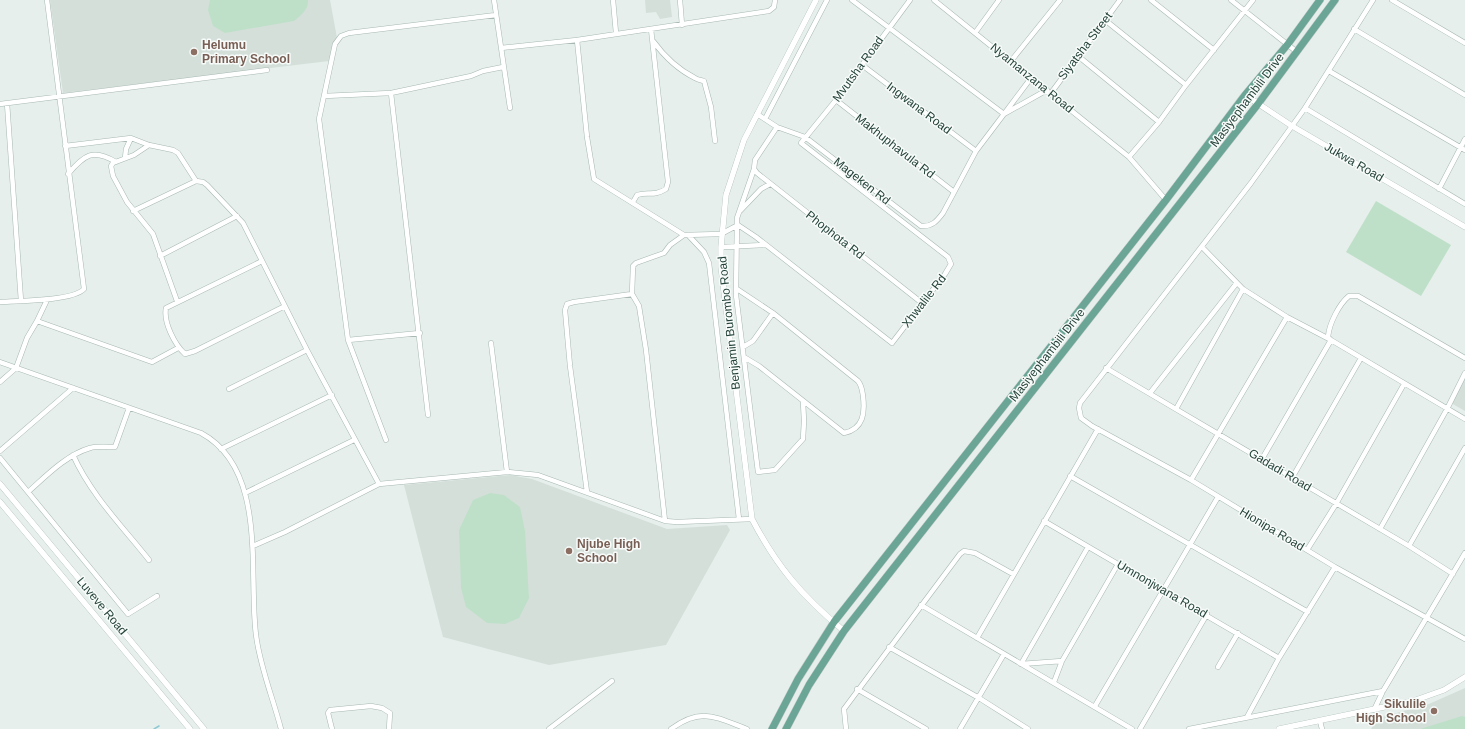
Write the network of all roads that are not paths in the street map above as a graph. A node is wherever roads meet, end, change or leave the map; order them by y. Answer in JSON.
{"nodes":[{"id":1,"x":48,"y":0,"type":"edge"},
{"id":2,"x":494,"y":0,"type":"edge"},
{"id":3,"x":613,"y":0,"type":"edge"},
{"id":4,"x":680,"y":0,"type":"edge"},
{"id":5,"x":775,"y":0,"type":"edge"},
{"id":6,"x":816,"y":0,"type":"edge"},
{"id":7,"x":826,"y":0,"type":"edge"},
{"id":8,"x":852,"y":0,"type":"edge"},
{"id":9,"x":910,"y":0,"type":"edge"},
{"id":10,"x":934,"y":0,"type":"edge"},
{"id":11,"x":999,"y":0,"type":"edge"},
{"id":12,"x":1060,"y":0,"type":"edge"},
{"id":13,"x":1120,"y":0,"type":"edge"},
{"id":14,"x":1151,"y":0,"type":"edge"},
{"id":15,"x":1231,"y":0,"type":"edge"},
{"id":16,"x":1253,"y":0,"type":"edge"},
{"id":17,"x":1320,"y":0,"type":"edge"},
{"id":18,"x":1335,"y":0,"type":"edge"},
{"id":19,"x":1373,"y":0,"type":"edge"},
{"id":20,"x":1392,"y":0,"type":"edge"},
{"id":21,"x":1244,"y":11,"type":"junction"},
{"id":22,"x":496,"y":15,"type":"junction"},
{"id":23,"x":1105,"y":20,"type":"junction"},
{"id":24,"x":682,"y":25,"type":"junction"},
{"id":25,"x":889,"y":27,"type":"junction"},
{"id":26,"x":1354,"y":29,"type":"junction"},
{"id":27,"x":651,"y":30,"type":"junction"},
{"id":28,"x":616,"y":33,"type":"junction"},
{"id":29,"x":975,"y":33,"type":"junction"},
{"id":30,"x":577,"y":40,"type":"junction"},
{"id":31,"x":652,"y":40,"type":"junction"},
{"id":32,"x":1465,"y":43,"type":"edge"},
{"id":33,"x":1288,"y":44,"type":"junction"},
{"id":34,"x":501,"y":48,"type":"junction"},
{"id":35,"x":1214,"y":50,"type":"junction"},
{"id":36,"x":1297,"y":52,"type":"junction"},
{"id":37,"x":1078,"y":56,"type":"junction"},
{"id":38,"x":1011,"y":61,"type":"junction"},
{"id":39,"x":862,"y":65,"type":"junction"},
{"id":40,"x":503,"y":67,"type":"junction"},
{"id":41,"x":266,"y":70,"type":"dead end"},
{"id":42,"x":1329,"y":71,"type":"junction"},
{"id":43,"x":1031,"y":78,"type":"junction"},
{"id":44,"x":1186,"y":85,"type":"junction"},
{"id":45,"x":1049,"y":91,"type":"junction"},
{"id":46,"x":391,"y":93,"type":"junction"},
{"id":47,"x":1245,"y":95,"type":"junction"},
{"id":48,"x":1465,"y":95,"type":"edge"},
{"id":49,"x":60,"y":96,"type":"junction"},
{"id":50,"x":324,"y":96,"type":"junction"},
{"id":51,"x":836,"y":100,"type":"junction"},
{"id":52,"x":7,"y":103,"type":"junction"},
{"id":53,"x":0,"y":104,"type":"edge"},
{"id":54,"x":1258,"y":104,"type":"junction"},
{"id":55,"x":510,"y":108,"type":"dead end"},
{"id":56,"x":1305,"y":108,"type":"junction"},
{"id":57,"x":757,"y":114,"type":"junction"},
{"id":58,"x":1004,"y":114,"type":"junction"},
{"id":59,"x":765,"y":119,"type":"junction"},
{"id":60,"x":1159,"y":122,"type":"junction"},
{"id":61,"x":1292,"y":126,"type":"junction"},
{"id":62,"x":777,"y":127,"type":"junction"},
{"id":63,"x":805,"y":137,"type":"junction"},
{"id":64,"x":132,"y":138,"type":"junction"},
{"id":65,"x":1465,"y":139,"type":"edge"},
{"id":66,"x":715,"y":141,"type":"dead end"},
{"id":67,"x":149,"y":145,"type":"junction"},
{"id":68,"x":65,"y":146,"type":"junction"},
{"id":69,"x":1460,"y":148,"type":"junction"},
{"id":70,"x":1465,"y":150,"type":"edge"},
{"id":71,"x":976,"y":151,"type":"junction"},
{"id":72,"x":1129,"y":157,"type":"junction"},
{"id":73,"x":125,"y":158,"type":"junction"},
{"id":74,"x":116,"y":162,"type":"junction"},
{"id":75,"x":753,"y":167,"type":"junction"},
{"id":76,"x":68,"y":174,"type":"junction"},
{"id":77,"x":196,"y":181,"type":"junction"},
{"id":78,"x":770,"y":184,"type":"junction"},
{"id":79,"x":1438,"y":189,"type":"junction"},
{"id":80,"x":954,"y":192,"type":"junction"},
{"id":81,"x":1166,"y":200,"type":"junction"},
{"id":82,"x":632,"y":202,"type":"junction"},
{"id":83,"x":1465,"y":204,"type":"edge"},
{"id":84,"x":133,"y":211,"type":"junction"},
{"id":85,"x":738,"y":214,"type":"junction"},
{"id":86,"x":237,"y":216,"type":"junction"},
{"id":87,"x":738,"y":225,"type":"junction"},
{"id":88,"x":1465,"y":227,"type":"edge"},
{"id":89,"x":721,"y":234,"type":"junction"},
{"id":90,"x":687,"y":236,"type":"junction"},
{"id":91,"x":766,"y":245,"type":"junction"},
{"id":92,"x":721,"y":247,"type":"junction"},
{"id":93,"x":737,"y":247,"type":"junction"},
{"id":94,"x":1202,"y":247,"type":"junction"},
{"id":95,"x":160,"y":256,"type":"junction"},
{"id":96,"x":262,"y":261,"type":"junction"},
{"id":97,"x":1236,"y":284,"type":"junction"},
{"id":98,"x":737,"y":289,"type":"junction"},
{"id":99,"x":1243,"y":289,"type":"junction"},
{"id":100,"x":632,"y":294,"type":"junction"},
{"id":101,"x":47,"y":300,"type":"junction"},
{"id":102,"x":21,"y":301,"type":"junction"},
{"id":103,"x":177,"y":301,"type":"junction"},
{"id":104,"x":0,"y":302,"type":"edge"},
{"id":105,"x":922,"y":303,"type":"junction"},
{"id":106,"x":284,"y":306,"type":"junction"},
{"id":107,"x":773,"y":313,"type":"junction"},
{"id":108,"x":1287,"y":317,"type":"junction"},
{"id":109,"x":37,"y":321,"type":"junction"},
{"id":110,"x":420,"y":333,"type":"junction"},
{"id":111,"x":348,"y":340,"type":"junction"},
{"id":112,"x":1331,"y":340,"type":"junction"},
{"id":113,"x":491,"y":343,"type":"dead end"},
{"id":114,"x":743,"y":347,"type":"junction"},
{"id":115,"x":178,"y":348,"type":"junction"},
{"id":116,"x":307,"y":350,"type":"junction"},
{"id":117,"x":744,"y":356,"type":"junction"},
{"id":118,"x":1361,"y":358,"type":"junction"},
{"id":119,"x":1465,"y":358,"type":"edge"},
{"id":120,"x":0,"y":362,"type":"edge"},
{"id":121,"x":16,"y":368,"type":"junction"},
{"id":122,"x":1106,"y":368,"type":"junction"},
{"id":123,"x":1465,"y":373,"type":"edge"},
{"id":124,"x":0,"y":382,"type":"edge"},
{"id":125,"x":1404,"y":384,"type":"junction"},
{"id":126,"x":73,"y":388,"type":"junction"},
{"id":127,"x":229,"y":389,"type":"dead end"},
{"id":128,"x":1150,"y":393,"type":"junction"},
{"id":129,"x":332,"y":395,"type":"junction"},
{"id":130,"x":803,"y":402,"type":"junction"},
{"id":131,"x":129,"y":408,"type":"junction"},
{"id":132,"x":1176,"y":409,"type":"junction"},
{"id":133,"x":1447,"y":409,"type":"junction"},
{"id":134,"x":428,"y":415,"type":"dead end"},
{"id":135,"x":1465,"y":419,"type":"edge"},
{"id":136,"x":1098,"y":429,"type":"junction"},
{"id":137,"x":1218,"y":434,"type":"junction"},
{"id":138,"x":354,"y":440,"type":"junction"},
{"id":139,"x":386,"y":440,"type":"dead end"},
{"id":140,"x":1465,"y":448,"type":"edge"},
{"id":141,"x":221,"y":449,"type":"junction"},
{"id":142,"x":0,"y":451,"type":"edge"},
{"id":143,"x":74,"y":455,"type":"junction"},
{"id":144,"x":0,"y":458,"type":"edge"},
{"id":145,"x":1262,"y":459,"type":"junction"},
{"id":146,"x":508,"y":472,"type":"junction"},
{"id":147,"x":1070,"y":476,"type":"junction"},
{"id":148,"x":1292,"y":478,"type":"junction"},
{"id":149,"x":1191,"y":480,"type":"junction"},
{"id":150,"x":0,"y":484,"type":"edge"},
{"id":151,"x":379,"y":484,"type":"junction"},
{"id":152,"x":28,"y":492,"type":"junction"},
{"id":153,"x":587,"y":492,"type":"junction"},
{"id":154,"x":245,"y":493,"type":"junction"},
{"id":155,"x":1218,"y":497,"type":"junction"},
{"id":156,"x":0,"y":502,"type":"edge"},
{"id":157,"x":1336,"y":504,"type":"junction"},
{"id":158,"x":739,"y":519,"type":"junction"},
{"id":159,"x":752,"y":519,"type":"junction"},
{"id":160,"x":1044,"y":520,"type":"junction"},
{"id":161,"x":665,"y":521,"type":"junction"},
{"id":162,"x":1380,"y":529,"type":"junction"},
{"id":163,"x":1190,"y":543,"type":"junction"},
{"id":164,"x":253,"y":546,"type":"junction"},
{"id":165,"x":1088,"y":546,"type":"junction"},
{"id":166,"x":1409,"y":546,"type":"junction"},
{"id":167,"x":1307,"y":550,"type":"junction"},
{"id":168,"x":1465,"y":553,"type":"edge"},
{"id":169,"x":149,"y":560,"type":"dead end"},
{"id":170,"x":1118,"y":564,"type":"junction"},
{"id":171,"x":1334,"y":566,"type":"junction"},
{"id":172,"x":1013,"y":574,"type":"junction"},
{"id":173,"x":1453,"y":574,"type":"junction"},
{"id":174,"x":1163,"y":589,"type":"junction"},
{"id":175,"x":157,"y":596,"type":"dead end"},
{"id":176,"x":921,"y":605,"type":"junction"},
{"id":177,"x":1308,"y":612,"type":"junction"},
{"id":178,"x":1207,"y":614,"type":"junction"},
{"id":179,"x":1425,"y":618,"type":"junction"},
{"id":180,"x":834,"y":622,"type":"junction"},
{"id":181,"x":844,"y":630,"type":"junction"},
{"id":182,"x":1238,"y":633,"type":"junction"},
{"id":183,"x":977,"y":638,"type":"junction"},
{"id":184,"x":1465,"y":639,"type":"edge"},
{"id":185,"x":889,"y":647,"type":"junction"},
{"id":186,"x":1004,"y":654,"type":"junction"},
{"id":187,"x":1279,"y":658,"type":"junction"},
{"id":188,"x":1062,"y":661,"type":"junction"},
{"id":189,"x":1022,"y":664,"type":"junction"},
{"id":190,"x":1218,"y":667,"type":"dead end"},
{"id":191,"x":1465,"y":677,"type":"edge"},
{"id":192,"x":612,"y":681,"type":"dead end"},
{"id":193,"x":1054,"y":682,"type":"junction"},
{"id":194,"x":857,"y":689,"type":"junction"},
{"id":195,"x":1383,"y":691,"type":"junction"},
{"id":196,"x":979,"y":698,"type":"junction"},
{"id":197,"x":1095,"y":706,"type":"junction"},
{"id":198,"x":1374,"y":710,"type":"junction"},
{"id":199,"x":1247,"y":717,"type":"junction"},
{"id":200,"x":1320,"y":721,"type":"junction"},
{"id":201,"x":190,"y":729,"type":"edge"},
{"id":202,"x":204,"y":729,"type":"edge"},
{"id":203,"x":281,"y":729,"type":"edge"},
{"id":204,"x":332,"y":729,"type":"edge"},
{"id":205,"x":389,"y":729,"type":"edge"},
{"id":206,"x":549,"y":729,"type":"edge"},
{"id":207,"x":671,"y":729,"type":"edge"},
{"id":208,"x":747,"y":729,"type":"edge"},
{"id":209,"x":772,"y":729,"type":"edge"},
{"id":210,"x":786,"y":729,"type":"edge"},
{"id":211,"x":846,"y":729,"type":"edge"},
{"id":212,"x":926,"y":729,"type":"edge"},
{"id":213,"x":960,"y":729,"type":"edge"},
{"id":214,"x":1028,"y":729,"type":"edge"},
{"id":215,"x":1132,"y":729,"type":"edge"},
{"id":216,"x":1140,"y":729,"type":"edge"},
{"id":217,"x":1190,"y":729,"type":"edge"},
{"id":218,"x":1279,"y":729,"type":"edge"},
{"id":219,"x":1322,"y":729,"type":"edge"}],
"edges":[{"from":1,"to":49,"type":"street"},
{"from":2,"to":22,"type":"street"},
{"from":3,"to":28,"type":"street"},
{"from":4,"to":24,"type":"street"},
{"from":5,"to":24,"type":"street"},
{"from":6,"to":57,"type":"street","name":"Benjamin Burombo Road"},
{"from":7,"to":59,"type":"street"},
{"from":8,"to":25,"type":"street"},
{"from":9,"to":25,"type":"street","name":"Mvutsha Road"},
{"from":10,"to":29,"type":"street","name":"Nyamanzana Road"},
{"from":11,"to":29,"type":"street"},
{"from":12,"to":38,"type":"street"},
{"from":13,"to":23,"type":"street","name":"Siyatsha Street"},
{"from":14,"to":35,"type":"street"},
{"from":15,"to":21,"type":"street"},
{"from":16,"to":21,"type":"street"},
{"from":17,"to":33,"type":"main road","name":"Masiyephambili Drive"},
{"from":18,"to":36,"type":"main road","name":"Masiyephambili Drive"},
{"from":19,"to":26,"type":"street"},
{"from":20,"to":32,"type":"street"},
{"from":21,"to":33,"type":"street"},
{"from":21,"to":35,"type":"street"},
{"from":22,"to":34,"type":"street"},
{"from":22,"to":50,"type":"street"},
{"from":23,"to":37,"type":"street","name":"Siyatsha Street"},
{"from":23,"to":44,"type":"street"},
{"from":24,"to":27,"type":"street"},
{"from":25,"to":39,"type":"street","name":"Mvutsha Road"},
{"from":25,"to":58,"type":"street"},
{"from":26,"to":42,"type":"street"},
{"from":26,"to":48,"type":"street"},
{"from":27,"to":28,"type":"street"},
{"from":27,"to":31,"type":"street"},
{"from":28,"to":30,"type":"street"},
{"from":29,"to":38,"type":"street","name":"Nyamanzana Road"},
{"from":30,"to":34,"type":"street"},
{"from":30,"to":82,"type":"street"},
{"from":31,"to":66,"type":"street"},
{"from":31,"to":82,"type":"street"},
{"from":33,"to":36,"type":"street"},
{"from":33,"to":47,"type":"main road","name":"Masiyephambili Drive"},
{"from":34,"to":40,"type":"street"},
{"from":35,"to":44,"type":"street"},
{"from":36,"to":54,"type":"main road","name":"Masiyephambili Drive"},
{"from":37,"to":45,"type":"street","name":"Siyatsha Street"},
{"from":37,"to":60,"type":"street"},
{"from":38,"to":43,"type":"street","name":"Nyamanzana Road"},
{"from":39,"to":51,"type":"street","name":"Mvutsha Road"},
{"from":39,"to":71,"type":"street","name":"Ingwana Road"},
{"from":40,"to":46,"type":"street"},
{"from":40,"to":55,"type":"street"},
{"from":41,"to":49,"type":"street"},
{"from":42,"to":56,"type":"street"},
{"from":42,"to":69,"type":"street"},
{"from":43,"to":45,"type":"street","name":"Nyamanzana Road"},
{"from":43,"to":58,"type":"street"},
{"from":44,"to":60,"type":"street"},
{"from":45,"to":58,"type":"street"},
{"from":45,"to":72,"type":"street","name":"Nyamanzana Road"},
{"from":46,"to":50,"type":"street"},
{"from":46,"to":110,"type":"street"},
{"from":47,"to":54,"type":"street","name":"Jukwa Road"},
{"from":47,"to":81,"type":"main road","name":"Masiyephambili Drive"},
{"from":49,"to":52,"type":"street"},
{"from":49,"to":68,"type":"street"},
{"from":50,"to":111,"type":"street"},
{"from":51,"to":63,"type":"street","name":"Mvutsha Road"},
{"from":51,"to":80,"type":"street","name":"Makhuphavula Rd"},
{"from":52,"to":53,"type":"street"},
{"from":52,"to":102,"type":"street"},
{"from":54,"to":61,"type":"street","name":"Jukwa Road"},
{"from":54,"to":181,"type":"main road","name":"Masiyephambili Drive"},
{"from":56,"to":61,"type":"street"},
{"from":56,"to":79,"type":"street"},
{"from":57,"to":59,"type":"street","name":"Mageken Rd"},
{"from":57,"to":89,"type":"street","name":"Benjamin Burombo Road"},
{"from":58,"to":71,"type":"street"},
{"from":59,"to":62,"type":"street","name":"Mageken Rd"},
{"from":60,"to":72,"type":"street"},
{"from":61,"to":88,"type":"street","name":"Jukwa Road"},
{"from":61,"to":94,"type":"street"},
{"from":62,"to":63,"type":"street","name":"Mageken Rd"},
{"from":62,"to":75,"type":"street"},
{"from":63,"to":80,"type":"street","name":"Mageken Rd"},
{"from":63,"to":105,"type":"street","name":"Xhwalile Rd"},
{"from":64,"to":67,"type":"street"},
{"from":64,"to":68,"type":"street"},
{"from":64,"to":73,"type":"street"},
{"from":65,"to":69,"type":"street"},
{"from":67,"to":73,"type":"street"},
{"from":67,"to":77,"type":"street"},
{"from":68,"to":76,"type":"street"},
{"from":69,"to":70,"type":"street"},
{"from":69,"to":79,"type":"street"},
{"from":71,"to":80,"type":"street"},
{"from":72,"to":81,"type":"street","name":"Nyamanzana Road"},
{"from":73,"to":74,"type":"street"},
{"from":74,"to":76,"type":"street"},
{"from":74,"to":84,"type":"street"},
{"from":75,"to":78,"type":"street","name":"Phophota Rd"},
{"from":75,"to":85,"type":"street"},
{"from":76,"to":101,"type":"street"},
{"from":77,"to":84,"type":"street"},
{"from":77,"to":86,"type":"street"},
{"from":78,"to":85,"type":"street"},
{"from":78,"to":105,"type":"street","name":"Phophota Rd"},
{"from":79,"to":83,"type":"street"},
{"from":81,"to":180,"type":"main road","name":"Masiyephambili Drive"},
{"from":82,"to":90,"type":"street"},
{"from":84,"to":95,"type":"street"},
{"from":85,"to":87,"type":"street"},
{"from":86,"to":95,"type":"street"},
{"from":86,"to":96,"type":"street"},
{"from":87,"to":89,"type":"street"},
{"from":87,"to":91,"type":"street","name":"Xhwalile Rd"},
{"from":87,"to":93,"type":"street"},
{"from":89,"to":90,"type":"street"},
{"from":89,"to":92,"type":"street","name":"Benjamin Burombo Road"},
{"from":90,"to":100,"type":"street"},
{"from":90,"to":158,"type":"street"},
{"from":91,"to":93,"type":"street"},
{"from":91,"to":105,"type":"street","name":"Xhwalile Rd"},
{"from":92,"to":93,"type":"street"},
{"from":92,"to":159,"type":"street","name":"Benjamin Burombo Road"},
{"from":93,"to":98,"type":"street"},
{"from":94,"to":97,"type":"street"},
{"from":94,"to":122,"type":"street"},
{"from":95,"to":103,"type":"street"},
{"from":96,"to":103,"type":"street"},
{"from":96,"to":106,"type":"street"},
{"from":97,"to":99,"type":"street"},
{"from":97,"to":128,"type":"street"},
{"from":98,"to":107,"type":"street"},
{"from":98,"to":114,"type":"street"},
{"from":99,"to":108,"type":"street"},
{"from":99,"to":132,"type":"street"},
{"from":100,"to":153,"type":"street"},
{"from":100,"to":161,"type":"street"},
{"from":101,"to":102,"type":"street"},
{"from":101,"to":109,"type":"street"},
{"from":102,"to":104,"type":"street"},
{"from":103,"to":115,"type":"street"},
{"from":106,"to":115,"type":"street"},
{"from":106,"to":116,"type":"street"},
{"from":107,"to":114,"type":"street"},
{"from":107,"to":130,"type":"street"},
{"from":108,"to":112,"type":"street"},
{"from":108,"to":137,"type":"street"},
{"from":109,"to":115,"type":"street"},
{"from":109,"to":121,"type":"street"},
{"from":110,"to":111,"type":"street"},
{"from":110,"to":134,"type":"street"},
{"from":111,"to":139,"type":"street"},
{"from":112,"to":118,"type":"street"},
{"from":112,"to":119,"type":"street"},
{"from":112,"to":145,"type":"street"},
{"from":113,"to":146,"type":"street"},
{"from":114,"to":117,"type":"street"},
{"from":116,"to":127,"type":"street"},
{"from":116,"to":129,"type":"street"},
{"from":117,"to":130,"type":"street"},
{"from":117,"to":130,"type":"street"},
{"from":118,"to":125,"type":"street"},
{"from":118,"to":148,"type":"street"},
{"from":120,"to":121,"type":"street"},
{"from":121,"to":124,"type":"street"},
{"from":121,"to":126,"type":"street"},
{"from":122,"to":128,"type":"street","name":"Gadadi Road"},
{"from":122,"to":136,"type":"street","name":"Hionipa Road"},
{"from":123,"to":133,"type":"street"},
{"from":125,"to":133,"type":"street"},
{"from":125,"to":157,"type":"street"},
{"from":126,"to":131,"type":"street"},
{"from":126,"to":142,"type":"street"},
{"from":128,"to":132,"type":"street","name":"Gadadi Road"},
{"from":129,"to":138,"type":"street"},
{"from":129,"to":141,"type":"street"},
{"from":131,"to":141,"type":"street"},
{"from":131,"to":143,"type":"street"},
{"from":132,"to":137,"type":"street","name":"Gadadi Road"},
{"from":133,"to":135,"type":"street"},
{"from":133,"to":162,"type":"street"},
{"from":136,"to":147,"type":"street"},
{"from":136,"to":149,"type":"street","name":"Hionipa Road"},
{"from":137,"to":145,"type":"street","name":"Gadadi Road"},
{"from":137,"to":149,"type":"street"},
{"from":138,"to":151,"type":"street"},
{"from":138,"to":154,"type":"street"},
{"from":140,"to":166,"type":"street"},
{"from":141,"to":154,"type":"street"},
{"from":143,"to":152,"type":"street"},
{"from":143,"to":169,"type":"street"},
{"from":144,"to":152,"type":"street"},
{"from":145,"to":148,"type":"street","name":"Gadadi Road"},
{"from":146,"to":151,"type":"street"},
{"from":146,"to":153,"type":"street"},
{"from":147,"to":160,"type":"street"},
{"from":147,"to":163,"type":"street"},
{"from":148,"to":157,"type":"street","name":"Gadadi Road"},
{"from":149,"to":155,"type":"street","name":"Hionipa Road"},
{"from":150,"to":202,"type":"street","name":"Luveve Road"},
{"from":151,"to":164,"type":"street"},
{"from":152,"to":175,"type":"street"},
{"from":153,"to":161,"type":"street"},
{"from":154,"to":164,"type":"street"},
{"from":155,"to":163,"type":"street"},
{"from":155,"to":167,"type":"street","name":"Hionipa Road"},
{"from":156,"to":201,"type":"street","name":"Luveve Road"},
{"from":157,"to":162,"type":"street","name":"Gadadi Road"},
{"from":157,"to":167,"type":"street"},
{"from":158,"to":159,"type":"street"},
{"from":158,"to":161,"type":"street"},
{"from":159,"to":180,"type":"street","name":"Benjamin Burombo Road"},
{"from":160,"to":165,"type":"street","name":"Umnonjwana Road"},
{"from":160,"to":172,"type":"street"},
{"from":162,"to":166,"type":"street","name":"Gadadi Road"},
{"from":163,"to":174,"type":"street"},
{"from":163,"to":177,"type":"street"},
{"from":164,"to":203,"type":"street"},
{"from":165,"to":170,"type":"street","name":"Umnonjwana Road"},
{"from":165,"to":189,"type":"street"},
{"from":166,"to":173,"type":"street","name":"Gadadi Road"},
{"from":167,"to":171,"type":"street","name":"Hionipa Road"},
{"from":168,"to":173,"type":"street"},
{"from":170,"to":174,"type":"street","name":"Umnonjwana Road"},
{"from":170,"to":188,"type":"street"},
{"from":171,"to":177,"type":"street"},
{"from":171,"to":179,"type":"street","name":"Hionipa Road"},
{"from":172,"to":176,"type":"street"},
{"from":172,"to":183,"type":"street"},
{"from":173,"to":179,"type":"street"},
{"from":174,"to":178,"type":"street","name":"Umnonjwana Road"},
{"from":174,"to":197,"type":"street"},
{"from":176,"to":183,"type":"street"},
{"from":176,"to":185,"type":"street"},
{"from":177,"to":187,"type":"street"},
{"from":178,"to":182,"type":"street","name":"Umnonjwana Road"},
{"from":178,"to":216,"type":"street"},
{"from":179,"to":184,"type":"street","name":"Hionipa Road"},
{"from":179,"to":195,"type":"street"},
{"from":180,"to":181,"type":"street","name":"Benjamin Burombo Road"},
{"from":180,"to":209,"type":"main road","name":"Masiyephambili Drive"},
{"from":181,"to":210,"type":"main road","name":"Masiyephambili Drive"},
{"from":182,"to":187,"type":"street","name":"Umnonjwana Road"},
{"from":182,"to":190,"type":"street"},
{"from":183,"to":186,"type":"street"},
{"from":185,"to":194,"type":"street"},
{"from":185,"to":196,"type":"street"},
{"from":186,"to":189,"type":"street"},
{"from":186,"to":196,"type":"street"},
{"from":187,"to":199,"type":"street"},
{"from":188,"to":189,"type":"street"},
{"from":188,"to":193,"type":"street"},
{"from":189,"to":193,"type":"street"},
{"from":191,"to":198,"type":"street"},
{"from":192,"to":206,"type":"street"},
{"from":193,"to":197,"type":"street"},
{"from":194,"to":211,"type":"street"},
{"from":194,"to":212,"type":"street"},
{"from":195,"to":198,"type":"street"},
{"from":195,"to":199,"type":"street"},
{"from":196,"to":213,"type":"street"},
{"from":196,"to":214,"type":"street"},
{"from":197,"to":215,"type":"street"},
{"from":198,"to":200,"type":"street"},
{"from":199,"to":217,"type":"street"},
{"from":200,"to":218,"type":"street"},
{"from":200,"to":219,"type":"street"},
{"from":204,"to":205,"type":"street"},
{"from":207,"to":208,"type":"street"}]}
